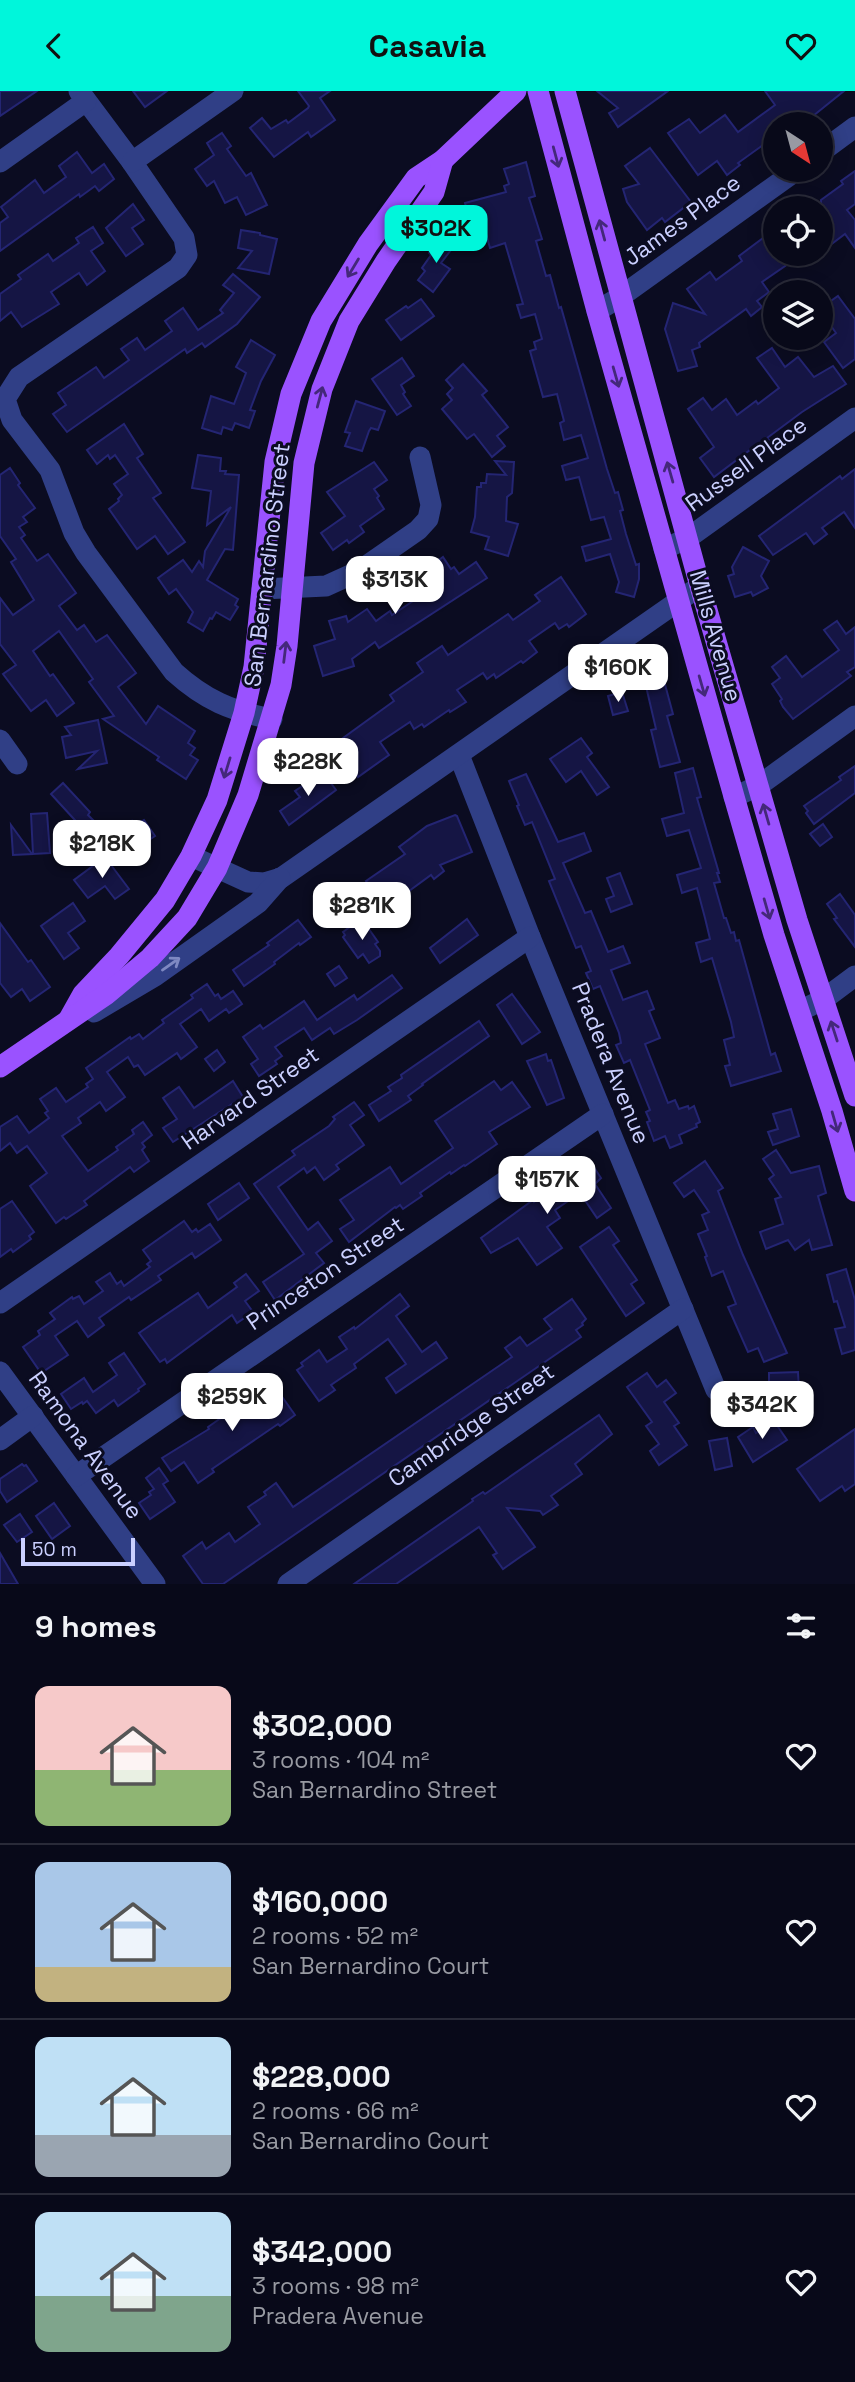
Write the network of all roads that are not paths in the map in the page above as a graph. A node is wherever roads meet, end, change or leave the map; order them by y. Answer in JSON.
{"nodes":[{"id":1,"x":233,"y":91,"type":"edge"},
{"id":2,"x":516,"y":91,"type":"edge"},
{"id":3,"x":538,"y":91,"type":"edge"},
{"id":4,"x":565,"y":91,"type":"edge"},
{"id":5,"x":83,"y":96,"type":"edge"},
{"id":6,"x":855,"y":127,"type":"edge"},
{"id":7,"x":833,"y":143,"type":"edge"},
{"id":8,"x":443,"y":160,"type":"junction"},
{"id":9,"x":0,"y":162,"type":"edge"},
{"id":10,"x":132,"y":162,"type":"junction"},
{"id":11,"x":779,"y":182,"type":"edge"},
{"id":12,"x":620,"y":297,"type":"junction"},
{"id":13,"x":597,"y":311,"type":"junction"},
{"id":14,"x":855,"y":418,"type":"edge"},
{"id":15,"x":420,"y":457,"type":"dead end"},
{"id":16,"x":688,"y":538,"type":"junction"},
{"id":17,"x":664,"y":549,"type":"junction"},
{"id":18,"x":700,"y":586,"type":"junction"},
{"id":19,"x":290,"y":588,"type":"junction"},
{"id":20,"x":262,"y":589,"type":"junction"},
{"id":21,"x":678,"y":601,"type":"junction"},
{"id":22,"x":244,"y":713,"type":"junction"},
{"id":23,"x":855,"y":716,"type":"edge"},
{"id":24,"x":272,"y":719,"type":"junction"},
{"id":25,"x":0,"y":740,"type":"edge"},
{"id":26,"x":459,"y":755,"type":"junction"},
{"id":27,"x":17,"y":764,"type":"dead end"},
{"id":28,"x":758,"y":786,"type":"junction"},
{"id":29,"x":734,"y":797,"type":"junction"},
{"id":30,"x":191,"y":856,"type":"junction"},
{"id":31,"x":217,"y":868,"type":"junction"},
{"id":32,"x":281,"y":878,"type":"junction"},
{"id":33,"x":530,"y":937,"type":"junction"},
{"id":34,"x":855,"y":976,"type":"edge"},
{"id":35,"x":824,"y":999,"type":"junction"},
{"id":36,"x":800,"y":1011,"type":"junction"},
{"id":37,"x":69,"y":1019,"type":"junction"},
{"id":38,"x":1,"y":1064,"type":"edge"},
{"id":39,"x":855,"y":1096,"type":"edge"},
{"id":40,"x":603,"y":1114,"type":"junction"},
{"id":41,"x":855,"y":1191,"type":"edge"},
{"id":42,"x":0,"y":1303,"type":"edge"},
{"id":43,"x":682,"y":1309,"type":"junction"},
{"id":44,"x":0,"y":1372,"type":"edge"},
{"id":45,"x":716,"y":1390,"type":"dead end"},
{"id":46,"x":33,"y":1416,"type":"junction"},
{"id":47,"x":0,"y":1440,"type":"edge"},
{"id":48,"x":76,"y":1476,"type":"junction"},
{"id":49,"x":155,"y":1584,"type":"edge"},
{"id":50,"x":288,"y":1584,"type":"edge"}],
"edges":[{"from":1,"to":10,"type":"street"},
{"from":2,"to":8,"type":"main road","name":"San Bernardino Street"},
{"from":3,"to":13,"type":"main road","name":"Mills Avenue","one_way":true},
{"from":12,"to":4,"type":"main road","name":"Mills Avenue","one_way":true},
{"from":5,"to":9,"type":"street"},
{"from":5,"to":10,"type":"street"},
{"from":6,"to":7,"type":"street"},
{"from":19,"to":8,"type":"main road","name":"San Bernardino Street","one_way":true},
{"from":8,"to":20,"type":"main road","name":"San Bernardino Street","one_way":true},
{"from":10,"to":22,"type":"street"},
{"from":11,"to":12,"type":"street","name":"James Place"},
{"from":12,"to":13,"type":"street","name":"James Place"},
{"from":16,"to":12,"type":"main road","name":"Mills Avenue","one_way":true},
{"from":13,"to":17,"type":"main road","name":"Mills Avenue","one_way":true},
{"from":14,"to":16,"type":"street","name":"Russell Place"},
{"from":15,"to":19,"type":"street"},
{"from":16,"to":17,"type":"street","name":"Russell Place"},
{"from":16,"to":18,"type":"main road","name":"Mills Avenue"},
{"from":17,"to":21,"type":"main road","name":"Mills Avenue"},
{"from":18,"to":21,"type":"street"},
{"from":18,"to":28,"type":"main road","name":"Mills Avenue"},
{"from":19,"to":20,"type":"street"},
{"from":24,"to":19,"type":"main road","name":"San Bernardino Street","one_way":true},
{"from":20,"to":22,"type":"main road","name":"San Bernardino Street"},
{"from":21,"to":26,"type":"street"},
{"from":21,"to":29,"type":"main road","name":"Mills Avenue","one_way":true},
{"from":22,"to":24,"type":"street"},
{"from":22,"to":30,"type":"main road","name":"San Bernardino Street","one_way":true},
{"from":23,"to":28,"type":"street"},
{"from":24,"to":31,"type":"main road","name":"San Bernardino Street"},
{"from":25,"to":27,"type":"street"},
{"from":26,"to":32,"type":"street"},
{"from":26,"to":33,"type":"street","name":"Pradera Avenue"},
{"from":28,"to":29,"type":"street"},
{"from":35,"to":28,"type":"main road","name":"Mills Avenue","one_way":true},
{"from":29,"to":36,"type":"main road","name":"Mills Avenue","one_way":true},
{"from":30,"to":31,"type":"street"},
{"from":30,"to":37,"type":"main road","name":"San Bernardino Street"},
{"from":31,"to":32,"type":"street"},
{"from":31,"to":37,"type":"main road","name":"San Bernardino Street"},
{"from":37,"to":32,"type":"street","one_way":true},
{"from":33,"to":40,"type":"street","name":"Pradera Avenue"},
{"from":33,"to":42,"type":"street","name":"Harvard Street"},
{"from":34,"to":35,"type":"street"},
{"from":35,"to":36,"type":"street"},
{"from":39,"to":35,"type":"main road","name":"Mills Avenue","one_way":true},
{"from":36,"to":41,"type":"main road","name":"Mills Avenue","one_way":true},
{"from":37,"to":38,"type":"main road","name":"San Bernardino Street"},
{"from":40,"to":43,"type":"street","name":"Pradera Avenue"},
{"from":40,"to":48,"type":"street","name":"Princeton Street"},
{"from":43,"to":45,"type":"street","name":"Pradera Avenue"},
{"from":43,"to":50,"type":"street","name":"Cambridge Street"},
{"from":44,"to":46,"type":"street","name":"Ramona Avenue"},
{"from":46,"to":47,"type":"street"},
{"from":46,"to":48,"type":"street","name":"Ramona Avenue"},
{"from":48,"to":49,"type":"street","name":"Ramona Avenue"}]}
